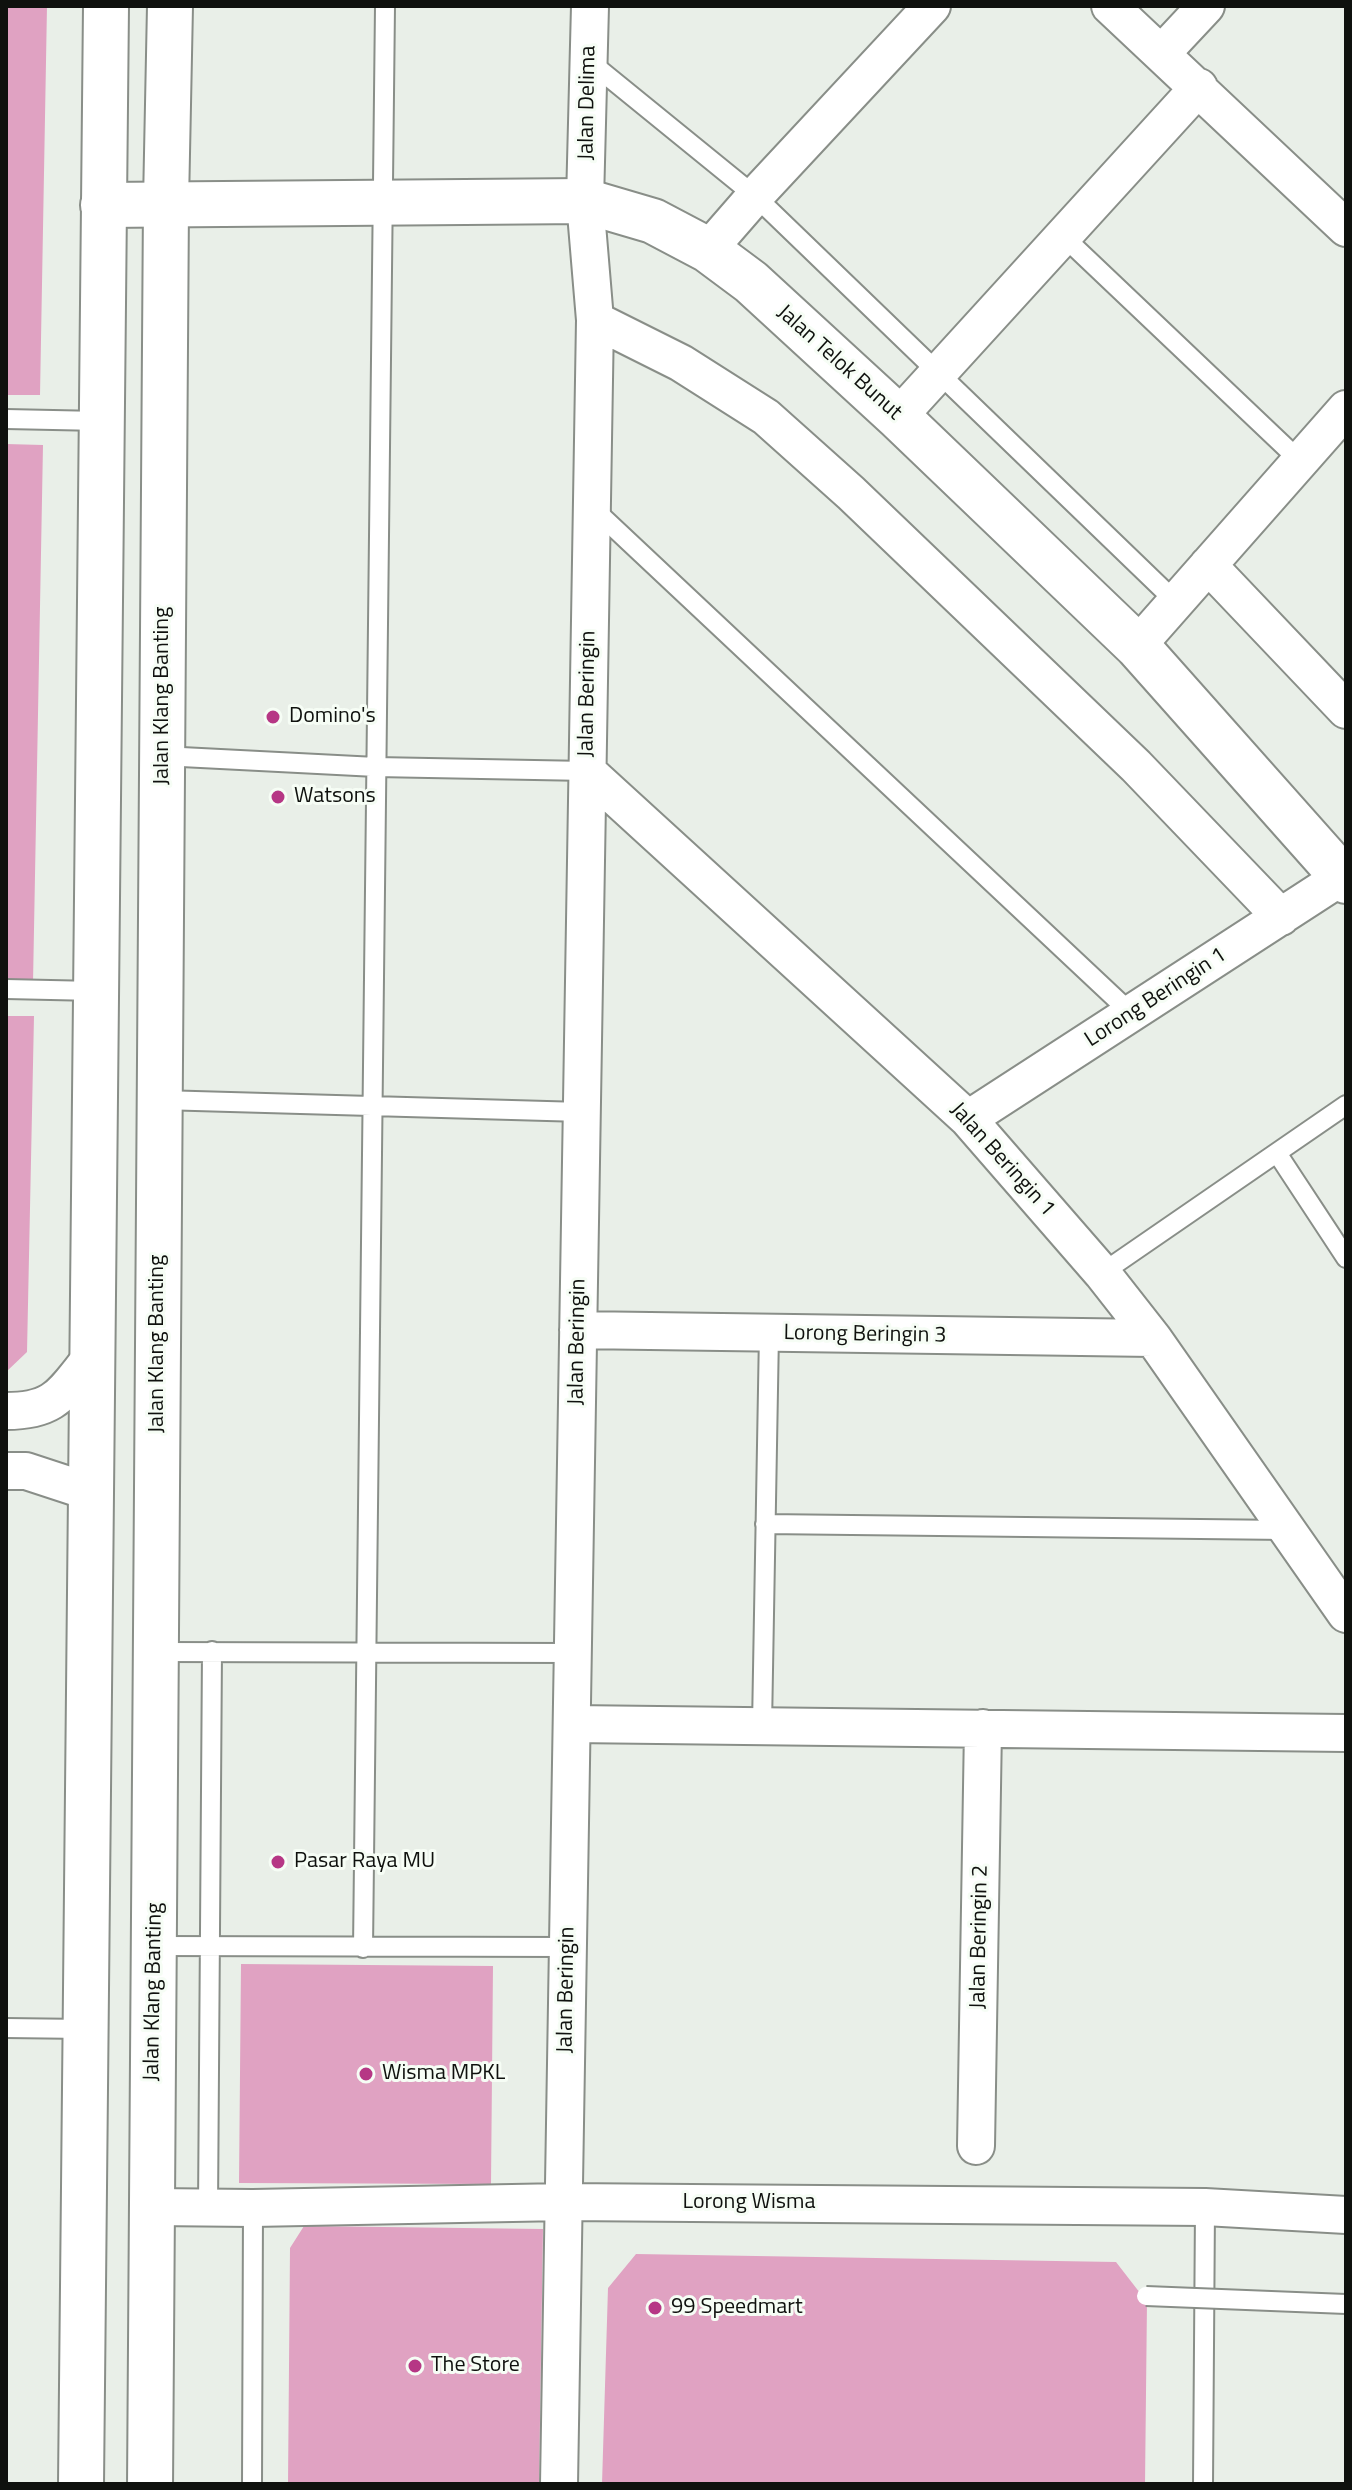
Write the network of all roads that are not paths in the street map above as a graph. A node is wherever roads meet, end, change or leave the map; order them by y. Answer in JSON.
{"nodes":[{"id":1,"x":106,"y":6,"type":"edge"},
{"id":2,"x":170,"y":6,"type":"edge"},
{"id":3,"x":385,"y":6,"type":"edge"},
{"id":4,"x":590,"y":6,"type":"edge"},
{"id":5,"x":932,"y":6,"type":"edge"},
{"id":6,"x":1110,"y":6,"type":"edge"},
{"id":7,"x":1206,"y":6,"type":"edge"},
{"id":8,"x":1162,"y":53,"type":"junction"},
{"id":9,"x":589,"y":61,"type":"junction"},
{"id":10,"x":1199,"y":87,"type":"junction"},
{"id":11,"x":755,"y":196,"type":"junction"},
{"id":12,"x":382,"y":201,"type":"junction"},
{"id":13,"x":585,"y":201,"type":"junction"},
{"id":14,"x":166,"y":203,"type":"junction"},
{"id":15,"x":103,"y":205,"type":"junction"},
{"id":16,"x":1346,"y":228,"type":"edge"},
{"id":17,"x":1063,"y":236,"type":"junction"},
{"id":18,"x":708,"y":250,"type":"junction"},
{"id":19,"x":595,"y":320,"type":"junction"},
{"id":20,"x":940,"y":372,"type":"junction"},
{"id":21,"x":898,"y":417,"type":"junction"},
{"id":22,"x":6,"y":419,"type":"edge"},
{"id":23,"x":100,"y":421,"type":"junction"},
{"id":24,"x":1341,"y":425,"type":"edge"},
{"id":25,"x":1300,"y":461,"type":"junction"},
{"id":26,"x":592,"y":507,"type":"junction"},
{"id":27,"x":1208,"y":565,"type":"junction"},
{"id":28,"x":1176,"y":602,"type":"junction"},
{"id":29,"x":1137,"y":646,"type":"junction"},
{"id":30,"x":1346,"y":710,"type":"edge"},
{"id":31,"x":162,"y":756,"type":"junction"},
{"id":32,"x":376,"y":767,"type":"junction"},
{"id":33,"x":587,"y":771,"type":"junction"},
{"id":34,"x":1345,"y":877,"type":"edge"},
{"id":35,"x":1281,"y":917,"type":"junction"},
{"id":36,"x":6,"y":989,"type":"edge"},
{"id":37,"x":95,"y":991,"type":"junction"},
{"id":38,"x":1132,"y":1014,"type":"junction"},
{"id":39,"x":160,"y":1100,"type":"junction"},
{"id":40,"x":1346,"y":1105,"type":"edge"},
{"id":41,"x":372,"y":1106,"type":"junction"},
{"id":42,"x":582,"y":1112,"type":"junction"},
{"id":43,"x":968,"y":1119,"type":"junction"},
{"id":44,"x":1277,"y":1153,"type":"junction"},
{"id":45,"x":1346,"y":1258,"type":"edge"},
{"id":46,"x":1102,"y":1273,"type":"junction"},
{"id":47,"x":578,"y":1330,"type":"junction"},
{"id":48,"x":769,"y":1333,"type":"junction"},
{"id":49,"x":1153,"y":1338,"type":"junction"},
{"id":50,"x":91,"y":1358,"type":"junction"},
{"id":51,"x":6,"y":1411,"type":"edge"},
{"id":52,"x":6,"y":1471,"type":"edge"},
{"id":53,"x":90,"y":1492,"type":"junction"},
{"id":54,"x":765,"y":1524,"type":"junction"},
{"id":55,"x":1287,"y":1530,"type":"junction"},
{"id":56,"x":1343,"y":1604,"type":"edge"},
{"id":57,"x":212,"y":1651,"type":"junction"},
{"id":58,"x":156,"y":1652,"type":"junction"},
{"id":59,"x":366,"y":1652,"type":"junction"},
{"id":60,"x":573,"y":1653,"type":"junction"},
{"id":61,"x":572,"y":1724,"type":"junction"},
{"id":62,"x":762,"y":1726,"type":"junction"},
{"id":63,"x":983,"y":1728,"type":"junction"},
{"id":64,"x":1346,"y":1733,"type":"edge"},
{"id":65,"x":155,"y":1946,"type":"junction"},
{"id":66,"x":568,"y":1947,"type":"junction"},
{"id":67,"x":210,"y":1948,"type":"junction"},
{"id":68,"x":363,"y":1948,"type":"junction"},
{"id":69,"x":6,"y":2028,"type":"edge"},
{"id":70,"x":85,"y":2029,"type":"junction"},
{"id":71,"x":976,"y":2146,"type":"dead end"},
{"id":72,"x":564,"y":2202,"type":"junction"},
{"id":73,"x":152,"y":2207,"type":"junction"},
{"id":74,"x":1205,"y":2207,"type":"junction"},
{"id":75,"x":208,"y":2208,"type":"junction"},
{"id":76,"x":253,"y":2208,"type":"junction"},
{"id":77,"x":1346,"y":2215,"type":"edge"},
{"id":78,"x":1146,"y":2296,"type":"dead end"},
{"id":79,"x":1346,"y":2304,"type":"edge"},
{"id":80,"x":81,"y":2484,"type":"edge"},
{"id":81,"x":150,"y":2484,"type":"edge"},
{"id":82,"x":252,"y":2484,"type":"edge"},
{"id":83,"x":559,"y":2484,"type":"edge"},
{"id":84,"x":1203,"y":2484,"type":"edge"}],
"edges":[{"from":1,"to":15,"type":"main road"},
{"from":2,"to":14,"type":"main road","name":"Jalan Klang Banting"},
{"from":3,"to":12,"type":"lane"},
{"from":4,"to":9,"type":"street","name":"Jalan Delima"},
{"from":5,"to":11,"type":"street"},
{"from":6,"to":8,"type":"street"},
{"from":7,"to":8,"type":"street"},
{"from":8,"to":10,"type":"street"},
{"from":9,"to":11,"type":"lane"},
{"from":9,"to":13,"type":"street","name":"Jalan Delima"},
{"from":10,"to":16,"type":"street"},
{"from":10,"to":17,"type":"street"},
{"from":11,"to":18,"type":"street"},
{"from":11,"to":20,"type":"lane"},
{"from":12,"to":13,"type":"main road","name":"Jalan Telok Bunut"},
{"from":12,"to":14,"type":"main road","name":"Jalan Telok Bunut"},
{"from":12,"to":32,"type":"lane"},
{"from":13,"to":18,"type":"main road","name":"Jalan Telok Bunut"},
{"from":13,"to":19,"type":"street","name":"Jalan Beringin"},
{"from":14,"to":15,"type":"main road","name":"Jalan Telok Bunut"},
{"from":14,"to":31,"type":"main road","name":"Jalan Klang Banting"},
{"from":15,"to":23,"type":"main road"},
{"from":17,"to":20,"type":"street"},
{"from":17,"to":25,"type":"lane"},
{"from":18,"to":21,"type":"main road","name":"Jalan Telok Bunut"},
{"from":19,"to":26,"type":"street","name":"Jalan Beringin"},
{"from":19,"to":35,"type":"street"},
{"from":20,"to":21,"type":"street"},
{"from":20,"to":28,"type":"lane"},
{"from":21,"to":29,"type":"main road","name":"Jalan Telok Bunut"},
{"from":22,"to":23,"type":"lane"},
{"from":23,"to":37,"type":"main road"},
{"from":24,"to":25,"type":"street"},
{"from":25,"to":27,"type":"street"},
{"from":26,"to":33,"type":"street","name":"Jalan Beringin"},
{"from":26,"to":38,"type":"lane"},
{"from":27,"to":28,"type":"street"},
{"from":27,"to":30,"type":"street"},
{"from":28,"to":29,"type":"street"},
{"from":29,"to":34,"type":"main road","name":"Jalan Telok Bunut"},
{"from":31,"to":32,"type":"lane"},
{"from":31,"to":39,"type":"main road","name":"Jalan Klang Banting"},
{"from":32,"to":33,"type":"lane"},
{"from":32,"to":41,"type":"lane"},
{"from":33,"to":42,"type":"street","name":"Jalan Beringin"},
{"from":33,"to":43,"type":"street","name":"Jalan Beringin 1"},
{"from":34,"to":35,"type":"street","name":"Lorong Beringin 1"},
{"from":35,"to":38,"type":"street","name":"Lorong Beringin 1"},
{"from":36,"to":37,"type":"lane"},
{"from":37,"to":50,"type":"main road"},
{"from":38,"to":43,"type":"street","name":"Lorong Beringin 1"},
{"from":39,"to":41,"type":"lane"},
{"from":39,"to":58,"type":"main road","name":"Jalan Klang Banting"},
{"from":40,"to":44,"type":"lane"},
{"from":41,"to":42,"type":"lane"},
{"from":41,"to":59,"type":"lane"},
{"from":42,"to":47,"type":"street","name":"Jalan Beringin"},
{"from":43,"to":46,"type":"street","name":"Jalan Beringin 1"},
{"from":44,"to":45,"type":"lane"},
{"from":44,"to":46,"type":"lane"},
{"from":46,"to":49,"type":"street","name":"Jalan Beringin 1"},
{"from":47,"to":48,"type":"street","name":"Lorong Beringin 3"},
{"from":47,"to":60,"type":"street","name":"Jalan Beringin"},
{"from":48,"to":49,"type":"street","name":"Lorong Beringin 3"},
{"from":48,"to":54,"type":"lane"},
{"from":49,"to":55,"type":"street","name":"Jalan Beringin 1"},
{"from":50,"to":51,"type":"street"},
{"from":50,"to":53,"type":"main road"},
{"from":52,"to":53,"type":"street"},
{"from":53,"to":70,"type":"main road"},
{"from":54,"to":55,"type":"lane"},
{"from":54,"to":62,"type":"lane"},
{"from":55,"to":56,"type":"street","name":"Jalan Beringin 1"},
{"from":57,"to":58,"type":"lane"},
{"from":57,"to":59,"type":"lane"},
{"from":57,"to":67,"type":"lane"},
{"from":58,"to":65,"type":"main road","name":"Jalan Klang Banting"},
{"from":59,"to":60,"type":"lane"},
{"from":59,"to":68,"type":"lane"},
{"from":60,"to":61,"type":"street","name":"Jalan Beringin"},
{"from":61,"to":62,"type":"street"},
{"from":61,"to":66,"type":"street","name":"Jalan Beringin"},
{"from":62,"to":63,"type":"street"},
{"from":63,"to":64,"type":"street"},
{"from":63,"to":71,"type":"street","name":"Jalan Beringin 2"},
{"from":65,"to":67,"type":"lane"},
{"from":65,"to":73,"type":"main road","name":"Jalan Klang Banting"},
{"from":66,"to":68,"type":"lane"},
{"from":66,"to":72,"type":"street","name":"Jalan Beringin"},
{"from":67,"to":68,"type":"lane"},
{"from":67,"to":75,"type":"lane"},
{"from":69,"to":70,"type":"lane"},
{"from":70,"to":80,"type":"main road"},
{"from":72,"to":74,"type":"street","name":"Lorong Wisma"},
{"from":72,"to":76,"type":"street","name":"Lorong Wisma"},
{"from":72,"to":83,"type":"street","name":"Jalan Beringin"},
{"from":73,"to":75,"type":"street","name":"Lorong Wisma"},
{"from":73,"to":81,"type":"main road","name":"Jalan Klang Banting"},
{"from":74,"to":77,"type":"street","name":"Lorong Wisma"},
{"from":74,"to":84,"type":"lane"},
{"from":75,"to":76,"type":"street","name":"Lorong Wisma"},
{"from":76,"to":82,"type":"lane"},
{"from":78,"to":79,"type":"lane","bridge":true}]}
